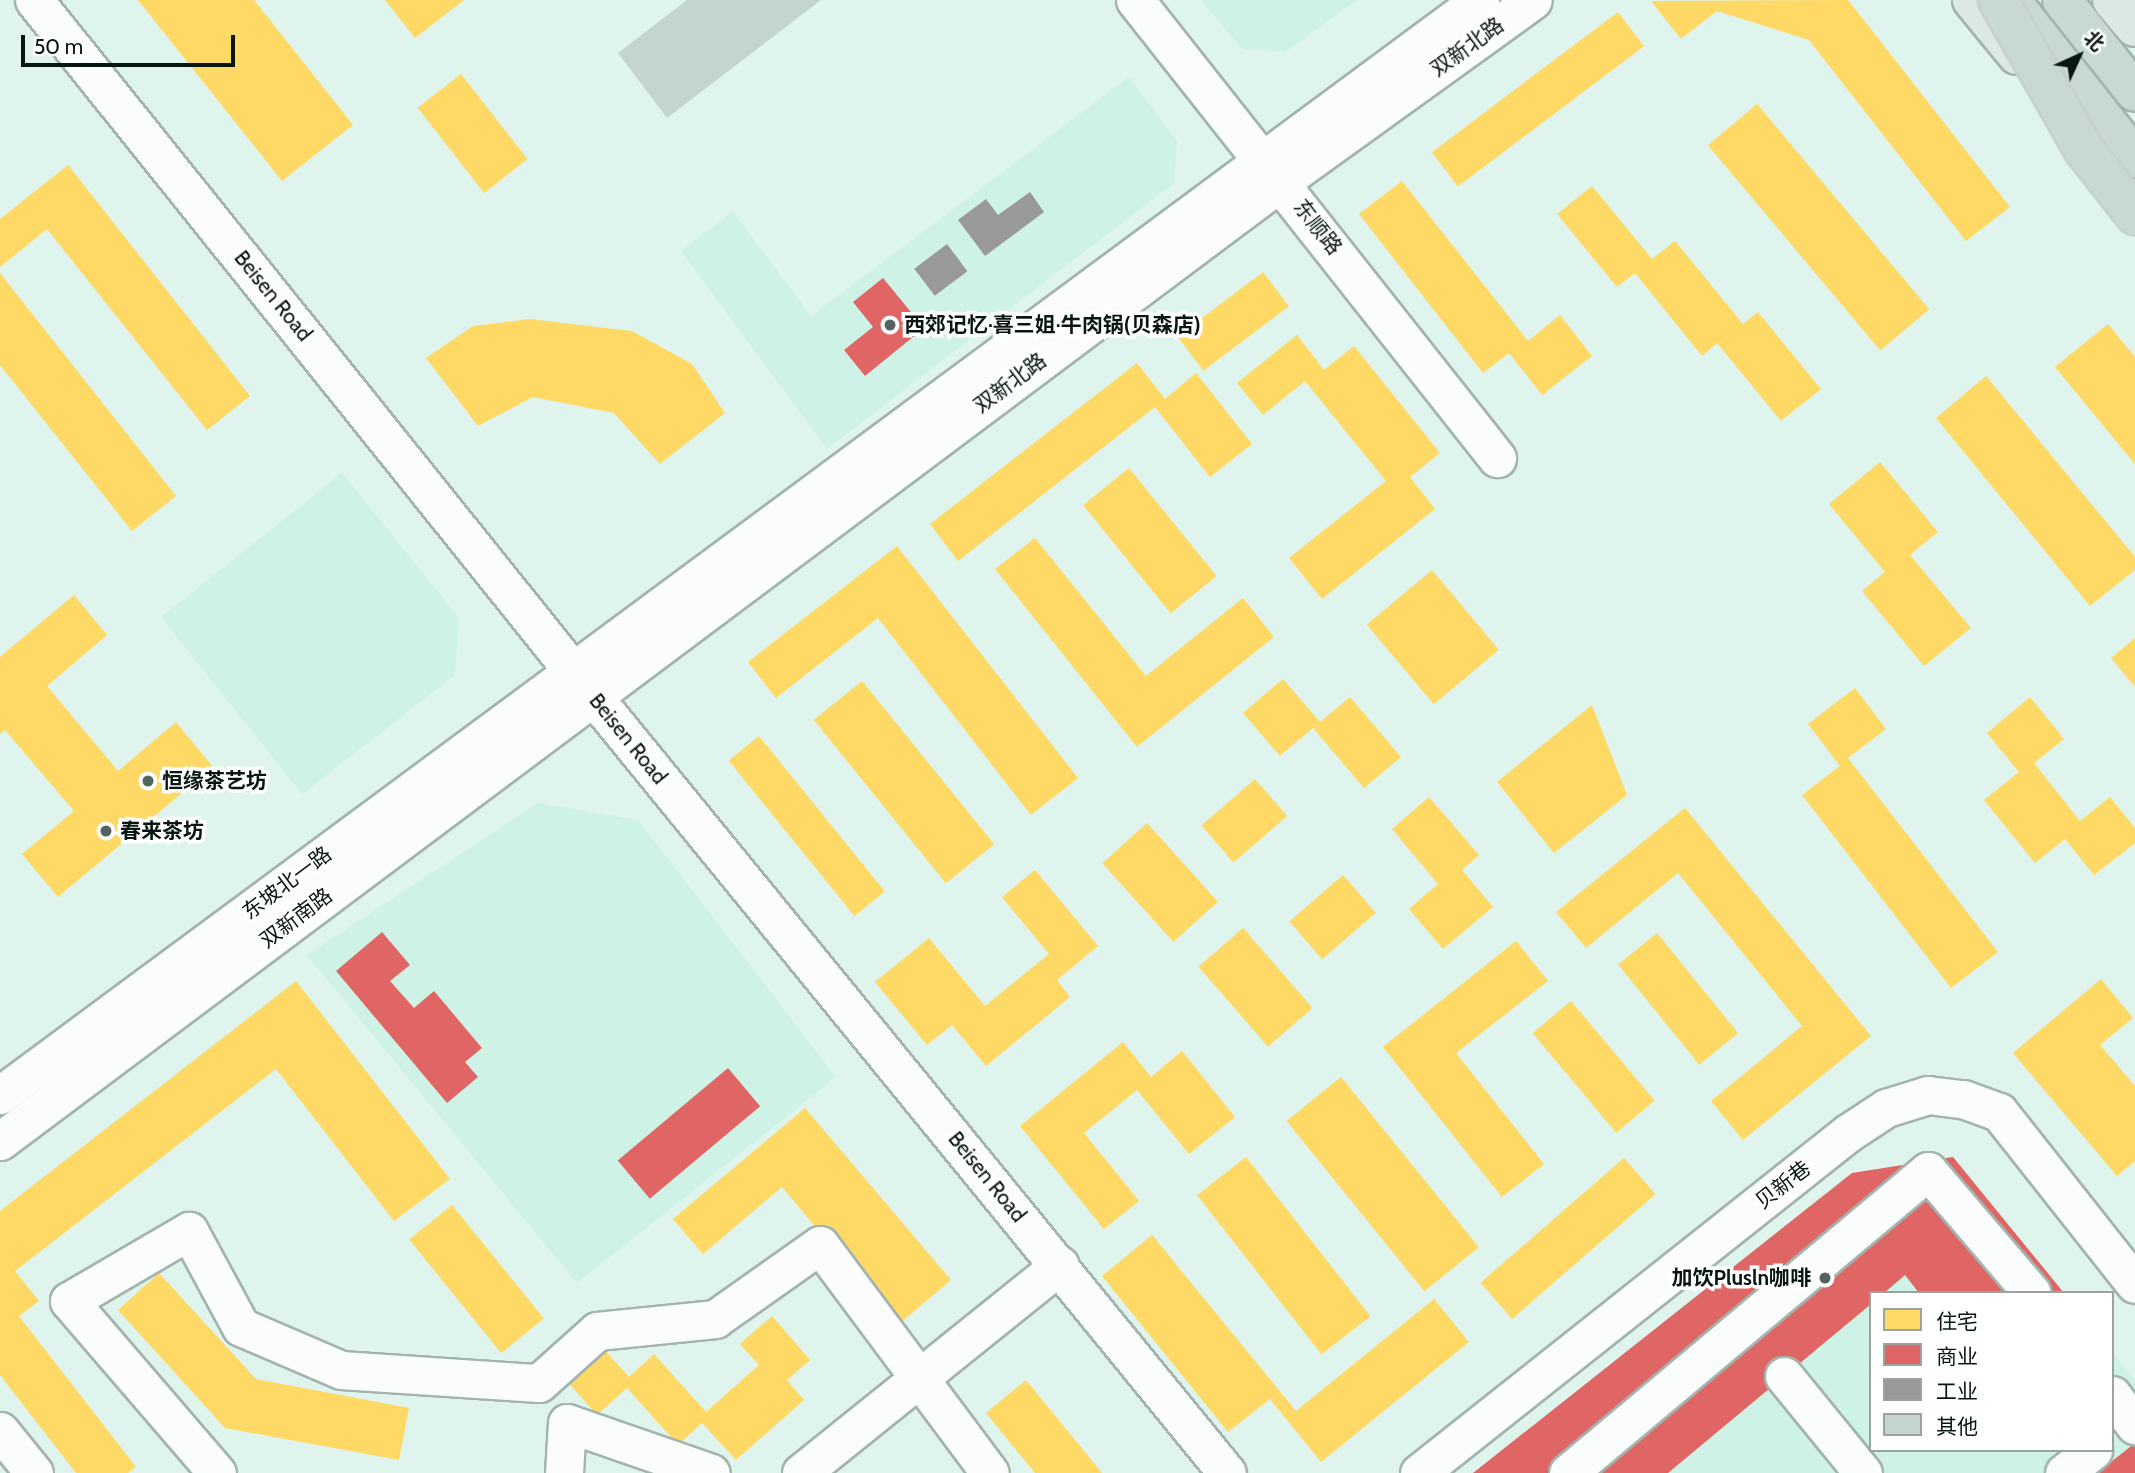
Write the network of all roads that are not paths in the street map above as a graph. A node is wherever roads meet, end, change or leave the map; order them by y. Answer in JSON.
{"nodes":[{"id":1,"x":34,"y":0,"type":"edge"},
{"id":2,"x":1135,"y":0,"type":"edge"},
{"id":3,"x":1480,"y":0,"type":"edge"},
{"id":4,"x":1533,"y":0,"type":"edge"},
{"id":5,"x":1972,"y":0,"type":"edge"},
{"id":6,"x":1998,"y":0,"type":"edge"},
{"id":7,"x":2011,"y":0,"type":"edge"},
{"id":8,"x":2062,"y":0,"type":"edge"},
{"id":9,"x":2112,"y":0,"type":"edge"},
{"id":10,"x":2135,"y":27,"type":"edge"},
{"id":11,"x":2135,"y":72,"type":"edge"},
{"id":12,"x":2135,"y":92,"type":"edge"},
{"id":13,"x":2135,"y":158,"type":"edge"},
{"id":14,"x":1273,"y":170,"type":"junction"},
{"id":15,"x":2135,"y":201,"type":"edge"},
{"id":16,"x":2135,"y":215,"type":"edge"},
{"id":17,"x":1497,"y":458,"type":"dead end"},
{"id":18,"x":583,"y":683,"type":"junction"},
{"id":19,"x":0,"y":1095,"type":"edge"},
{"id":20,"x":0,"y":1141,"type":"edge"},
{"id":21,"x":1060,"y":1265,"type":"junction"},
{"id":22,"x":2135,"y":1284,"type":"edge"},
{"id":23,"x":2030,"y":1291,"type":"edge"},
{"id":24,"x":1784,"y":1376,"type":"dead end"},
{"id":25,"x":918,"y":1378,"type":"junction"},
{"id":26,"x":539,"y":1383,"type":"junction"},
{"id":27,"x":567,"y":1423,"type":"junction"},
{"id":28,"x":0,"y":1431,"type":"edge"},
{"id":29,"x":2090,"y":1452,"type":"edge"},
{"id":30,"x":34,"y":1473,"type":"edge"},
{"id":31,"x":217,"y":1473,"type":"edge"},
{"id":32,"x":565,"y":1473,"type":"edge"},
{"id":33,"x":711,"y":1473,"type":"edge"},
{"id":34,"x":801,"y":1473,"type":"edge"},
{"id":35,"x":990,"y":1473,"type":"edge"},
{"id":36,"x":1227,"y":1473,"type":"edge"},
{"id":37,"x":1419,"y":1473,"type":"edge"},
{"id":38,"x":1568,"y":1473,"type":"edge"},
{"id":39,"x":1863,"y":1473,"type":"edge"},
{"id":40,"x":2064,"y":1473,"type":"edge"}],
"edges":[{"from":1,"to":18,"type":"street","name":"Beisen Road"},
{"from":2,"to":14,"type":"street","name":"东顺路"},
{"from":3,"to":14,"type":"street","name":"双新北路"},
{"from":4,"to":14,"type":"street","name":"双新北路"},
{"from":5,"to":15,"type":"main road"},
{"from":6,"to":16,"type":"highway","bridge":true},
{"from":7,"to":13,"type":"highway"},
{"from":8,"to":11,"type":"highway"},
{"from":8,"to":12,"type":"highway"},
{"from":9,"to":10,"type":"main road"},
{"from":14,"to":17,"type":"street","name":"东顺路"},
{"from":14,"to":18,"type":"street","name":"双新北路"},
{"from":18,"to":19,"type":"street","name":"东坡北一路"},
{"from":18,"to":20,"type":"street","name":"双新南路"},
{"from":18,"to":21,"type":"street","name":"Beisen Road"},
{"from":21,"to":25,"type":"street"},
{"from":21,"to":36,"type":"street","name":"Beisen Road"},
{"from":22,"to":37,"type":"street","name":"贝新巷"},
{"from":23,"to":38,"type":"street"},
{"from":24,"to":39,"type":"street"},
{"from":25,"to":26,"type":"street"},
{"from":25,"to":34,"type":"street"},
{"from":25,"to":35,"type":"street"},
{"from":26,"to":27,"type":"street"},
{"from":26,"to":31,"type":"street"},
{"from":27,"to":32,"type":"street"},
{"from":27,"to":33,"type":"street"},
{"from":28,"to":30,"type":"street"},
{"from":29,"to":40,"type":"street"}]}
